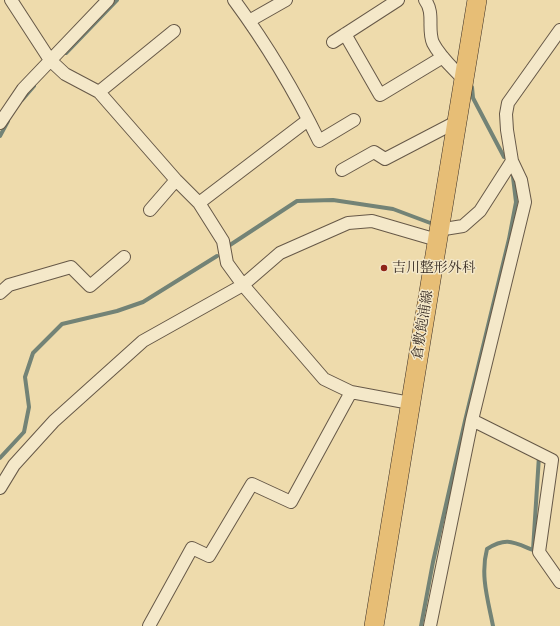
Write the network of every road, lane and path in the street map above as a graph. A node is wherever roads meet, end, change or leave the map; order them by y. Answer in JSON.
{"nodes":[{"id":1,"x":11,"y":0,"type":"edge"},
{"id":2,"x":108,"y":0,"type":"edge"},
{"id":3,"x":234,"y":0,"type":"edge"},
{"id":4,"x":286,"y":0,"type":"edge"},
{"id":5,"x":398,"y":0,"type":"edge"},
{"id":6,"x":425,"y":0,"type":"edge"},
{"id":7,"x":477,"y":0,"type":"edge"},
{"id":8,"x":249,"y":21,"type":"junction"},
{"id":9,"x":560,"y":30,"type":"edge"},
{"id":10,"x":174,"y":32,"type":"dead end"},
{"id":11,"x":345,"y":34,"type":"junction"},
{"id":12,"x":333,"y":42,"type":"dead end"},
{"id":13,"x":443,"y":57,"type":"junction"},
{"id":14,"x":50,"y":60,"type":"junction"},
{"id":15,"x":463,"y":79,"type":"junction"},
{"id":16,"x":99,"y":92,"type":"junction"},
{"id":17,"x":308,"y":120,"type":"junction"},
{"id":18,"x":354,"y":120,"type":"dead end"},
{"id":19,"x":456,"y":122,"type":"junction"},
{"id":20,"x":0,"y":123,"type":"edge"},
{"id":21,"x":512,"y":161,"type":"junction"},
{"id":22,"x":342,"y":170,"type":"dead end"},
{"id":23,"x":176,"y":180,"type":"junction"},
{"id":24,"x":199,"y":203,"type":"junction"},
{"id":25,"x":150,"y":210,"type":"dead end"},
{"id":26,"x":438,"y":235,"type":"junction"},
{"id":27,"x":124,"y":257,"type":"dead end"},
{"id":28,"x":242,"y":285,"type":"junction"},
{"id":29,"x":0,"y":293,"type":"edge"},
{"id":30,"x":351,"y":392,"type":"junction"},
{"id":31,"x":410,"y":403,"type":"junction"},
{"id":32,"x":472,"y":420,"type":"junction"},
{"id":33,"x":0,"y":488,"type":"edge"},
{"id":34,"x":560,"y":582,"type":"edge"},
{"id":35,"x":149,"y":626,"type":"edge"},
{"id":36,"x":374,"y":626,"type":"edge"},
{"id":37,"x":430,"y":626,"type":"edge"}],
"edges":[{"from":1,"to":14,"type":"street"},
{"from":2,"to":14,"type":"street"},
{"from":3,"to":8,"type":"street"},
{"from":4,"to":8,"type":"street"},
{"from":5,"to":11,"type":"street"},
{"from":6,"to":13,"type":"street"},
{"from":7,"to":15,"type":"main road","name":"倉敷飽浦線"},
{"from":8,"to":17,"type":"street"},
{"from":9,"to":21,"type":"street"},
{"from":10,"to":16,"type":"street"},
{"from":11,"to":12,"type":"street"},
{"from":11,"to":13,"type":"street"},
{"from":13,"to":15,"type":"street"},
{"from":14,"to":16,"type":"street"},
{"from":14,"to":20,"type":"street"},
{"from":15,"to":19,"type":"main road","name":"倉敷飽浦線"},
{"from":16,"to":23,"type":"street"},
{"from":17,"to":18,"type":"street"},
{"from":17,"to":24,"type":"street"},
{"from":19,"to":22,"type":"street"},
{"from":19,"to":26,"type":"main road","name":"倉敷飽浦線"},
{"from":21,"to":26,"type":"street"},
{"from":21,"to":32,"type":"street"},
{"from":23,"to":24,"type":"street"},
{"from":23,"to":25,"type":"street"},
{"from":24,"to":28,"type":"street"},
{"from":26,"to":28,"type":"street"},
{"from":26,"to":31,"type":"main road","name":"倉敷飽浦線"},
{"from":27,"to":29,"type":"street"},
{"from":28,"to":30,"type":"street"},
{"from":28,"to":33,"type":"street"},
{"from":30,"to":31,"type":"street"},
{"from":30,"to":35,"type":"street"},
{"from":31,"to":36,"type":"main road","name":"倉敷飽浦線"},
{"from":32,"to":34,"type":"street"},
{"from":32,"to":37,"type":"street"}]}
